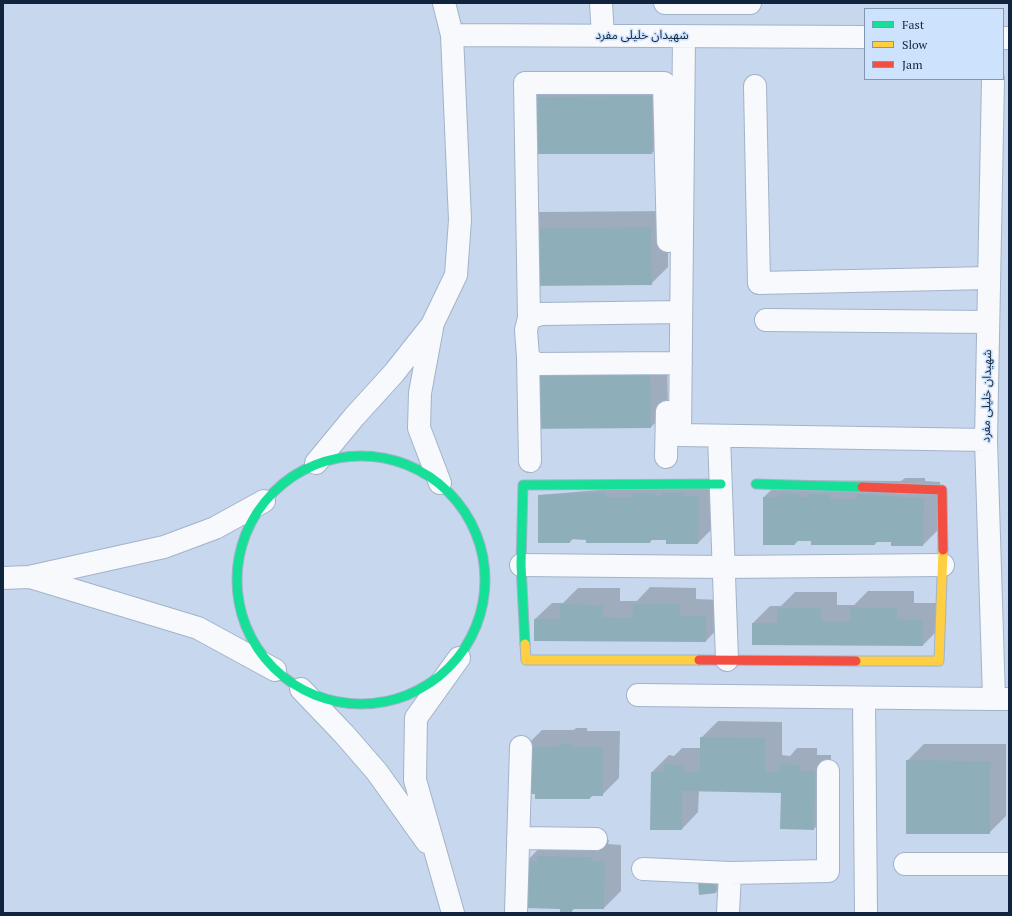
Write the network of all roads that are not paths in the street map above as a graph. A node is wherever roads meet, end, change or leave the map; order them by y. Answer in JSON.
{"nodes":[{"id":1,"x":444,"y":3,"type":"edge"},
{"id":2,"x":601,"y":3,"type":"edge"},
{"id":3,"x":665,"y":3,"type":"edge"},
{"id":4,"x":750,"y":3,"type":"edge"},
{"id":5,"x":452,"y":35,"type":"junction"},
{"id":6,"x":603,"y":36,"type":"junction"},
{"id":7,"x":684,"y":36,"type":"junction"},
{"id":8,"x":864,"y":38,"type":"edge"},
{"id":9,"x":993,"y":80,"type":"edge"},
{"id":10,"x":755,"y":86,"type":"dead end"},
{"id":11,"x":989,"y":278,"type":"junction"},
{"id":12,"x":675,"y":312,"type":"junction"},
{"id":13,"x":528,"y":318,"type":"junction"},
{"id":14,"x":766,"y":320,"type":"dead end"},
{"id":15,"x":988,"y":322,"type":"junction"},
{"id":16,"x":432,"y":325,"type":"junction"},
{"id":17,"x":528,"y":357,"type":"junction"},
{"id":18,"x":674,"y":363,"type":"junction"},
{"id":19,"x":720,"y":436,"type":"junction"},
{"id":20,"x":986,"y":440,"type":"junction"},
{"id":21,"x":666,"y":457,"type":"dead end"},
{"id":22,"x":530,"y":461,"type":"dead end"},
{"id":23,"x":316,"y":464,"type":"junction"},
{"id":24,"x":440,"y":483,"type":"junction"},
{"id":25,"x":721,"y":484,"type":"junction"},
{"id":26,"x":756,"y":484,"type":"dead end"},
{"id":27,"x":264,"y":501,"type":"junction"},
{"id":28,"x":521,"y":565,"type":"junction"},
{"id":29,"x":943,"y":565,"type":"junction"},
{"id":30,"x":724,"y":567,"type":"junction"},
{"id":31,"x":29,"y":577,"type":"junction"},
{"id":32,"x":3,"y":578,"type":"edge"},
{"id":33,"x":459,"y":658,"type":"junction"},
{"id":34,"x":727,"y":660,"type":"junction"},
{"id":35,"x":275,"y":670,"type":"junction"},
{"id":36,"x":300,"y":689,"type":"junction"},
{"id":37,"x":638,"y":695,"type":"dead end"},
{"id":38,"x":864,"y":698,"type":"junction"},
{"id":39,"x":1002,"y":699,"type":"edge"},
{"id":40,"x":521,"y":747,"type":"dead end"},
{"id":41,"x":828,"y":771,"type":"dead end"},
{"id":42,"x":518,"y":838,"type":"junction"},
{"id":43,"x":596,"y":839,"type":"dead end"},
{"id":44,"x":436,"y":854,"type":"junction"},
{"id":45,"x":905,"y":864,"type":"dead end"},
{"id":46,"x":1009,"y":864,"type":"edge"},
{"id":47,"x":643,"y":869,"type":"dead end"},
{"id":48,"x":730,"y":873,"type":"junction"},
{"id":49,"x":453,"y":913,"type":"edge"},
{"id":50,"x":516,"y":913,"type":"edge"},
{"id":51,"x":728,"y":913,"type":"edge"},
{"id":52,"x":866,"y":913,"type":"edge"}],
"edges":[{"from":1,"to":5,"type":"street"},
{"from":2,"to":6,"type":"street"},
{"from":3,"to":4,"type":"street"},
{"from":5,"to":6,"type":"street","name":"شهیدان خلیلی مفرد"},
{"from":5,"to":16,"type":"street"},
{"from":6,"to":7,"type":"street","name":"شهیدان خلیلی مفرد"},
{"from":7,"to":8,"type":"street","name":"شهیدان خلیلی مفرد"},
{"from":7,"to":12,"type":"street"},
{"from":9,"to":11,"type":"street","name":"شهیدان خلیلی مفرد"},
{"from":10,"to":11,"type":"street"},
{"from":11,"to":15,"type":"street","name":"شهیدان خلیلی مفرد"},
{"from":12,"to":13,"type":"street"},
{"from":12,"to":13,"type":"street"},
{"from":12,"to":18,"type":"street"},
{"from":13,"to":17,"type":"street"},
{"from":14,"to":15,"type":"street"},
{"from":15,"to":20,"type":"street","name":"شهیدان خلیلی مفرد"},
{"from":16,"to":23,"type":"street"},
{"from":16,"to":24,"type":"street"},
{"from":17,"to":18,"type":"street"},
{"from":17,"to":22,"type":"street"},
{"from":18,"to":19,"type":"street"},
{"from":18,"to":21,"type":"street"},
{"from":19,"to":20,"type":"street"},
{"from":19,"to":25,"type":"street"},
{"from":20,"to":39,"type":"street","name":"شهیدان خلیلی مفرد"},
{"from":23,"to":24,"type":"street"},
{"from":23,"to":27,"type":"street"},
{"from":24,"to":33,"type":"street"},
{"from":25,"to":28,"type":"street"},
{"from":25,"to":30,"type":"street"},
{"from":26,"to":29,"type":"street"},
{"from":27,"to":31,"type":"street"},
{"from":27,"to":35,"type":"street"},
{"from":28,"to":30,"type":"street"},
{"from":28,"to":34,"type":"street"},
{"from":29,"to":30,"type":"street"},
{"from":29,"to":34,"type":"street"},
{"from":30,"to":34,"type":"street"},
{"from":31,"to":32,"type":"street"},
{"from":31,"to":35,"type":"street"},
{"from":33,"to":36,"type":"street"},
{"from":33,"to":44,"type":"street"},
{"from":35,"to":36,"type":"street"},
{"from":36,"to":44,"type":"street"},
{"from":37,"to":38,"type":"street"},
{"from":38,"to":39,"type":"street"},
{"from":38,"to":52,"type":"street"},
{"from":40,"to":42,"type":"street"},
{"from":41,"to":48,"type":"street"},
{"from":42,"to":43,"type":"street"},
{"from":42,"to":50,"type":"street"},
{"from":44,"to":49,"type":"street"},
{"from":45,"to":46,"type":"street"},
{"from":47,"to":48,"type":"street"},
{"from":48,"to":51,"type":"street"}]}
